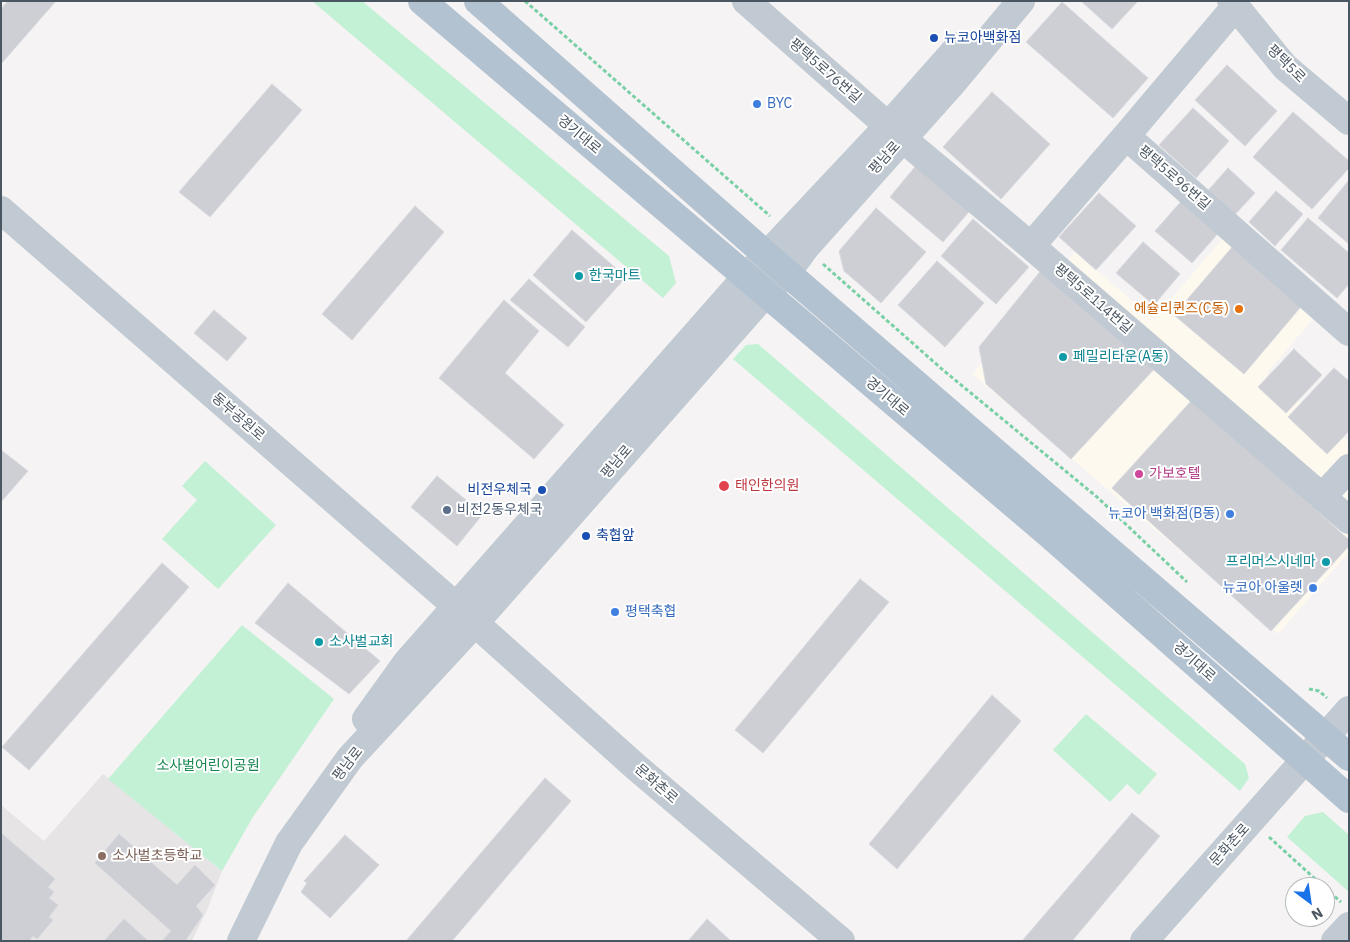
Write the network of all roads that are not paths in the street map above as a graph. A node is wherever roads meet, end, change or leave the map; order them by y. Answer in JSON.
{"nodes":[{"id":1,"x":422,"y":1,"type":"edge"},
{"id":2,"x":478,"y":1,"type":"edge"},
{"id":3,"x":998,"y":1,"type":"edge"},
{"id":4,"x":1021,"y":1,"type":"edge"},
{"id":5,"x":1233,"y":4,"type":"edge"},
{"id":6,"x":762,"y":6,"type":"edge"},
{"id":7,"x":1349,"y":121,"type":"edge"},
{"id":8,"x":895,"y":133,"type":"junction"},
{"id":9,"x":1126,"y":136,"type":"junction"},
{"id":10,"x":1,"y":210,"type":"edge"},
{"id":11,"x":1031,"y":246,"type":"junction"},
{"id":12,"x":777,"y":264,"type":"junction"},
{"id":13,"x":756,"y":286,"type":"junction"},
{"id":14,"x":1349,"y":332,"type":"edge"},
{"id":15,"x":1349,"y":468,"type":"edge"},
{"id":16,"x":1322,"y":497,"type":"junction"},
{"id":17,"x":1349,"y":520,"type":"edge"},
{"id":18,"x":465,"y":616,"type":"junction"},
{"id":19,"x":1347,"y":712,"type":"edge"},
{"id":20,"x":1315,"y":748,"type":"junction"},
{"id":21,"x":1349,"y":757,"type":"edge"},
{"id":22,"x":1349,"y":799,"type":"edge"},
{"id":23,"x":1346,"y":915,"type":"edge"},
{"id":24,"x":225,"y":941,"type":"edge"},
{"id":25,"x":241,"y":941,"type":"edge"},
{"id":26,"x":841,"y":941,"type":"edge"},
{"id":27,"x":1144,"y":941,"type":"edge"},
{"id":28,"x":1336,"y":941,"type":"edge"}],
"edges":[{"from":1,"to":13,"type":"main road","name":"경기대로"},
{"from":2,"to":12,"type":"main road","name":"경기대로"},
{"from":3,"to":8,"type":"street"},
{"from":4,"to":8,"type":"street","name":"평남로"},
{"from":5,"to":7,"type":"street","name":"평택5로"},
{"from":5,"to":9,"type":"street","name":"평택5로96번길"},
{"from":6,"to":8,"type":"street","name":"평택5로76번길"},
{"from":8,"to":11,"type":"street","name":"평택5로114번길"},
{"from":8,"to":12,"type":"street"},
{"from":8,"to":12,"type":"street","name":"평남로"},
{"from":9,"to":11,"type":"street"},
{"from":9,"to":14,"type":"street","name":"평택5로96번길"},
{"from":10,"to":18,"type":"street","name":"동부공원로"},
{"from":11,"to":16,"type":"street","name":"평택5로114번길"},
{"from":12,"to":13,"type":"street","name":"평남로"},
{"from":12,"to":20,"type":"main road","name":"경기대로"},
{"from":13,"to":18,"type":"street","name":"평남로"},
{"from":13,"to":20,"type":"main road","name":"경기대로"},
{"from":15,"to":16,"type":"street"},
{"from":16,"to":17,"type":"street","name":"평택5로114번길"},
{"from":18,"to":24,"type":"street"},
{"from":18,"to":25,"type":"street","name":"평남로"},
{"from":18,"to":26,"type":"street","name":"문화촌로"},
{"from":19,"to":20,"type":"street"},
{"from":20,"to":21,"type":"main road","name":"경기대로"},
{"from":20,"to":22,"type":"main road","name":"경기대로"},
{"from":20,"to":27,"type":"street","name":"문화촌로"},
{"from":23,"to":28,"type":"street"}]}
